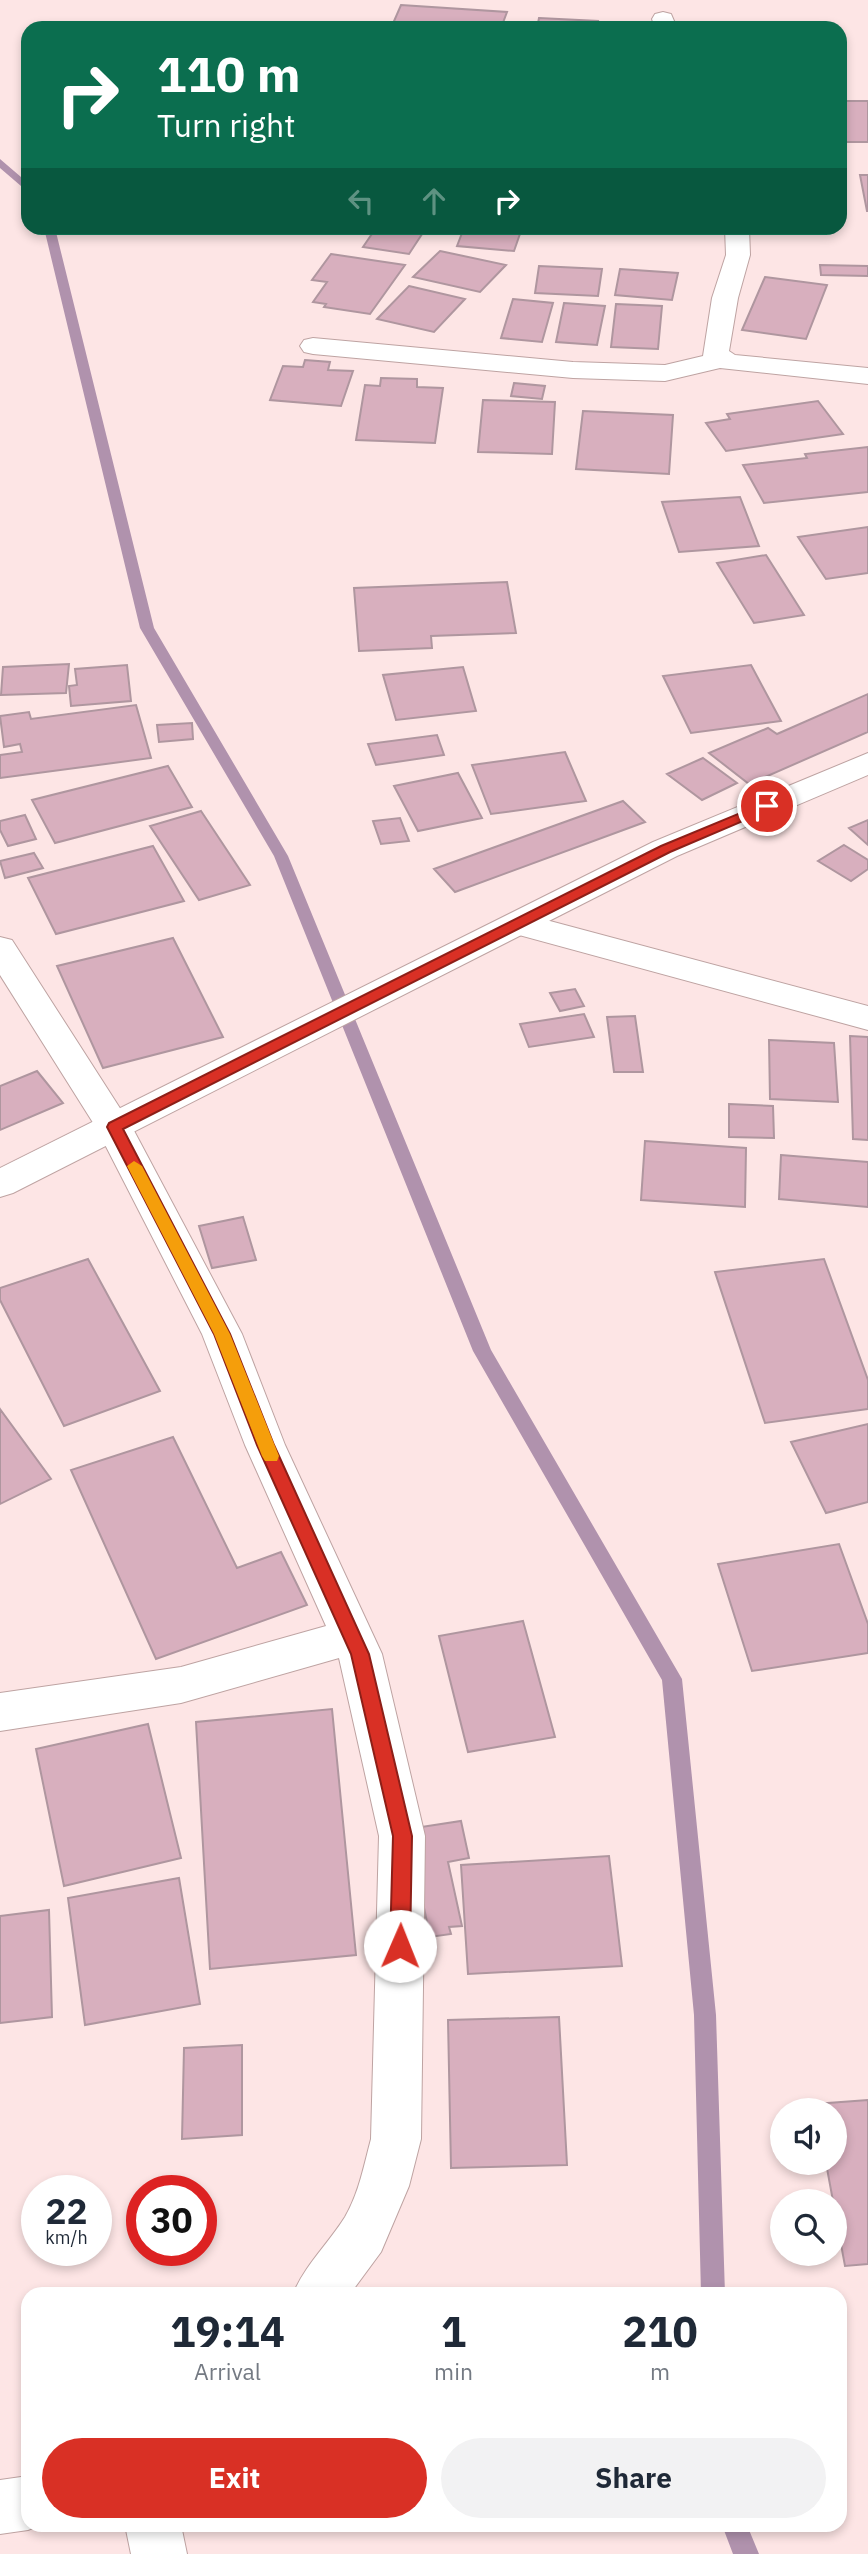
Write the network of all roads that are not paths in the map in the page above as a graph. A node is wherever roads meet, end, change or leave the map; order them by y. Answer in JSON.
{"nodes":[{"id":1,"x":737,"y":235,"type":"edge"},
{"id":2,"x":313,"y":346,"type":"dead end"},
{"id":3,"x":723,"y":359,"type":"junction"},
{"id":4,"x":868,"y":376,"type":"edge"},
{"id":5,"x":868,"y":763,"type":"edge"},
{"id":6,"x":520,"y":924,"type":"junction"},
{"id":7,"x":0,"y":948,"type":"edge"},
{"id":8,"x":868,"y":1018,"type":"edge"},
{"id":9,"x":114,"y":1127,"type":"junction"},
{"id":10,"x":0,"y":1184,"type":"edge"},
{"id":11,"x":352,"y":1636,"type":"junction"},
{"id":12,"x":0,"y":1712,"type":"edge"},
{"id":13,"x":324,"y":2287,"type":"edge"},
{"id":14,"x":21,"y":2504,"type":"edge"},
{"id":15,"x":0,"y":2507,"type":"edge"},
{"id":16,"x":154,"y":2532,"type":"edge"},
{"id":17,"x":159,"y":2554,"type":"edge"}],
"edges":[{"from":1,"to":3,"type":"street"},
{"from":2,"to":3,"type":"street"},
{"from":3,"to":4,"type":"street"},
{"from":5,"to":6,"type":"street"},
{"from":6,"to":8,"type":"street"},
{"from":6,"to":9,"type":"street"},
{"from":7,"to":9,"type":"street"},
{"from":9,"to":10,"type":"street"},
{"from":9,"to":11,"type":"street"},
{"from":11,"to":12,"type":"street"},
{"from":11,"to":13,"type":"street"},
{"from":14,"to":15,"type":"street"},
{"from":16,"to":17,"type":"street"}]}
